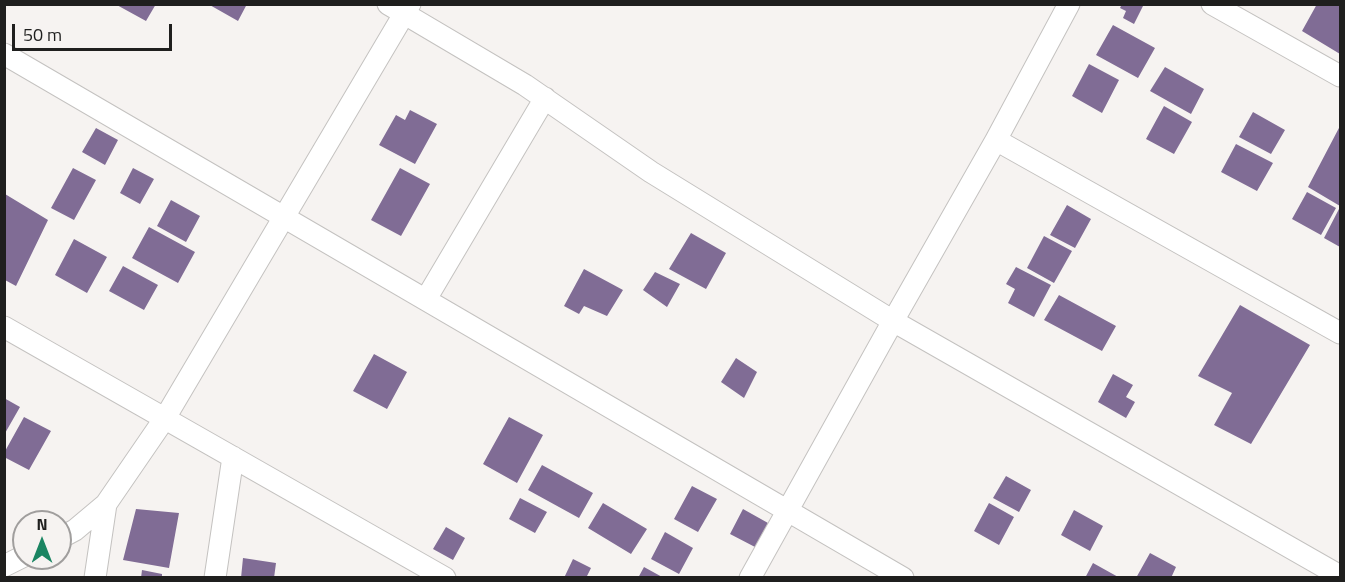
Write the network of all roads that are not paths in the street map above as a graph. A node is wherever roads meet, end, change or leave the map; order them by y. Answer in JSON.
{"nodes":[{"id":1,"x":1069,"y":4,"type":"edge"},
{"id":2,"x":1212,"y":4,"type":"edge"},
{"id":3,"x":401,"y":8,"type":"edge"},
{"id":4,"x":4,"y":54,"type":"edge"},
{"id":5,"x":1341,"y":76,"type":"edge"},
{"id":6,"x":545,"y":98,"type":"junction"},
{"id":7,"x":996,"y":140,"type":"junction"},
{"id":8,"x":284,"y":217,"type":"junction"},
{"id":9,"x":426,"y":299,"type":"junction"},
{"id":10,"x":893,"y":321,"type":"junction"},
{"id":11,"x":4,"y":327,"type":"edge"},
{"id":12,"x":1341,"y":333,"type":"edge"},
{"id":13,"x":165,"y":418,"type":"junction"},
{"id":14,"x":233,"y":457,"type":"junction"},
{"id":15,"x":106,"y":504,"type":"junction"},
{"id":16,"x":788,"y":510,"type":"junction"},
{"id":17,"x":72,"y":532,"type":"edge"},
{"id":18,"x":1341,"y":576,"type":"edge"},
{"id":19,"x":95,"y":578,"type":"edge"},
{"id":20,"x":215,"y":578,"type":"edge"},
{"id":21,"x":445,"y":578,"type":"edge"},
{"id":22,"x":750,"y":578,"type":"edge"},
{"id":23,"x":903,"y":578,"type":"edge"}],
"edges":[{"from":1,"to":7,"type":"street"},
{"from":2,"to":5,"type":"street"},
{"from":3,"to":6,"type":"street"},
{"from":3,"to":8,"type":"street"},
{"from":4,"to":8,"type":"street"},
{"from":6,"to":9,"type":"street"},
{"from":6,"to":10,"type":"street"},
{"from":7,"to":10,"type":"street"},
{"from":7,"to":12,"type":"street"},
{"from":8,"to":9,"type":"street"},
{"from":8,"to":13,"type":"street"},
{"from":9,"to":16,"type":"street"},
{"from":10,"to":16,"type":"street"},
{"from":10,"to":18,"type":"street"},
{"from":11,"to":13,"type":"street"},
{"from":13,"to":14,"type":"street"},
{"from":13,"to":15,"type":"street"},
{"from":14,"to":20,"type":"street"},
{"from":14,"to":21,"type":"street"},
{"from":15,"to":17,"type":"street"},
{"from":15,"to":19,"type":"street"},
{"from":16,"to":22,"type":"street"},
{"from":16,"to":23,"type":"street"}]}
